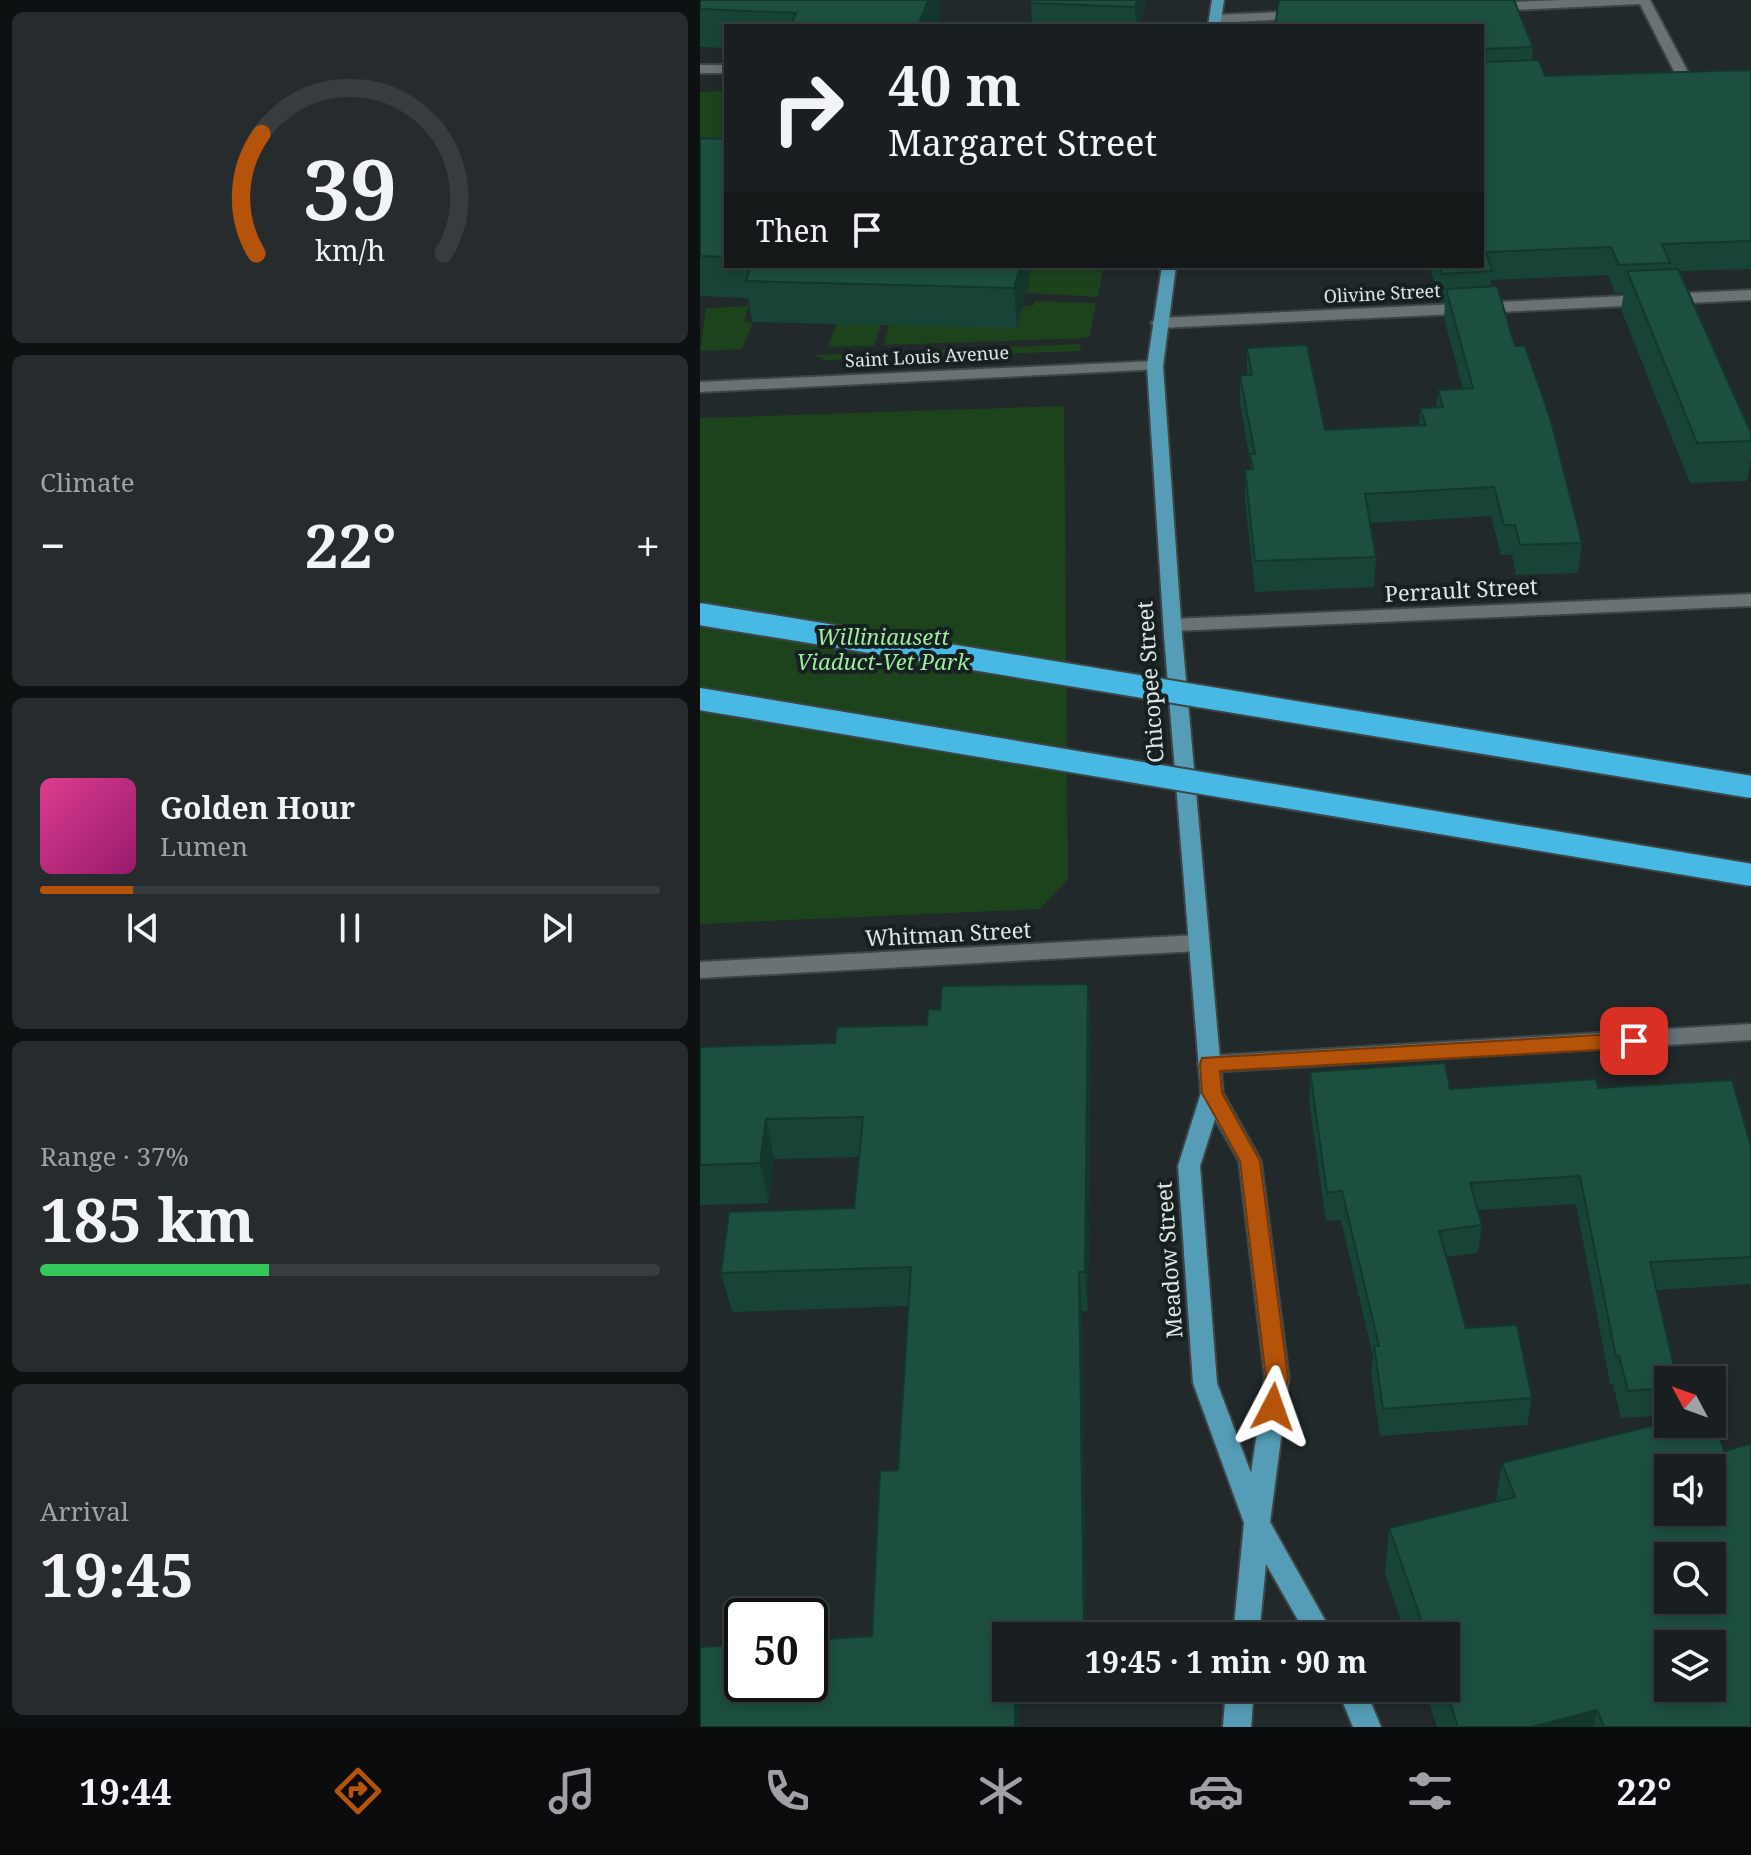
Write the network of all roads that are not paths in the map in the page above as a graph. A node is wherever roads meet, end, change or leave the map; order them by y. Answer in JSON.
{"nodes":[{"id":1,"x":1218,"y":0,"type":"edge"},
{"id":2,"x":1480,"y":7,"type":"edge"},
{"id":3,"x":1324,"y":14,"type":"edge"},
{"id":4,"x":1214,"y":22,"type":"edge"},
{"id":5,"x":700,"y":69,"type":"edge"},
{"id":6,"x":724,"y":69,"type":"edge"},
{"id":7,"x":1682,"y":74,"type":"edge"},
{"id":8,"x":1169,"y":268,"type":"edge"},
{"id":9,"x":1751,"y":295,"type":"edge"},
{"id":10,"x":1159,"y":323,"type":"junction"},
{"id":11,"x":1155,"y":366,"type":"junction"},
{"id":12,"x":700,"y":387,"type":"edge"},
{"id":13,"x":1751,"y":600,"type":"edge"},
{"id":14,"x":700,"y":614,"type":"edge"},
{"id":15,"x":1173,"y":625,"type":"junction"},
{"id":16,"x":700,"y":699,"type":"edge"},
{"id":17,"x":1751,"y":787,"type":"edge"},
{"id":18,"x":1751,"y":875,"type":"edge"},
{"id":19,"x":1198,"y":943,"type":"junction"},
{"id":20,"x":700,"y":970,"type":"edge"},
{"id":21,"x":1751,"y":1032,"type":"edge"},
{"id":22,"x":1209,"y":1064,"type":"junction"},
{"id":23,"x":1212,"y":1093,"type":"junction"},
{"id":24,"x":1257,"y":1523,"type":"junction"},
{"id":25,"x":1247,"y":1622,"type":"edge"},
{"id":26,"x":1313,"y":1622,"type":"edge"},
{"id":27,"x":1239,"y":1702,"type":"edge"},
{"id":28,"x":1357,"y":1702,"type":"edge"},
{"id":29,"x":1237,"y":1727,"type":"edge"},
{"id":30,"x":1367,"y":1727,"type":"edge"}],
"edges":[{"from":1,"to":4,"type":"main road"},
{"from":2,"to":7,"type":"street"},
{"from":3,"to":4,"type":"street"},
{"from":5,"to":6,"type":"street"},
{"from":8,"to":10,"type":"main road","name":"Chicopee Street"},
{"from":9,"to":10,"type":"street","name":"Olivine Street"},
{"from":10,"to":11,"type":"main road","name":"Chicopee Street"},
{"from":11,"to":12,"type":"street","name":"Saint Louis Avenue"},
{"from":11,"to":15,"type":"main road","name":"Chicopee Street"},
{"from":13,"to":15,"type":"street","name":"Perrault Street"},
{"from":14,"to":17,"type":"highway","bridge":true},
{"from":15,"to":19,"type":"main road","name":"Chicopee Street"},
{"from":16,"to":18,"type":"highway","bridge":true},
{"from":19,"to":20,"type":"street","name":"Whitman Street"},
{"from":19,"to":22,"type":"main road","name":"Chicopee Street"},
{"from":21,"to":22,"type":"street"},
{"from":22,"to":23,"type":"main road","name":"Chicopee Street"},
{"from":23,"to":24,"type":"main road"},
{"from":23,"to":24,"type":"main road","name":"Meadow Street"},
{"from":24,"to":25,"type":"main road"},
{"from":24,"to":26,"type":"main road","name":"Meadow Street"},
{"from":27,"to":29,"type":"main road"},
{"from":28,"to":30,"type":"main road"}]}
